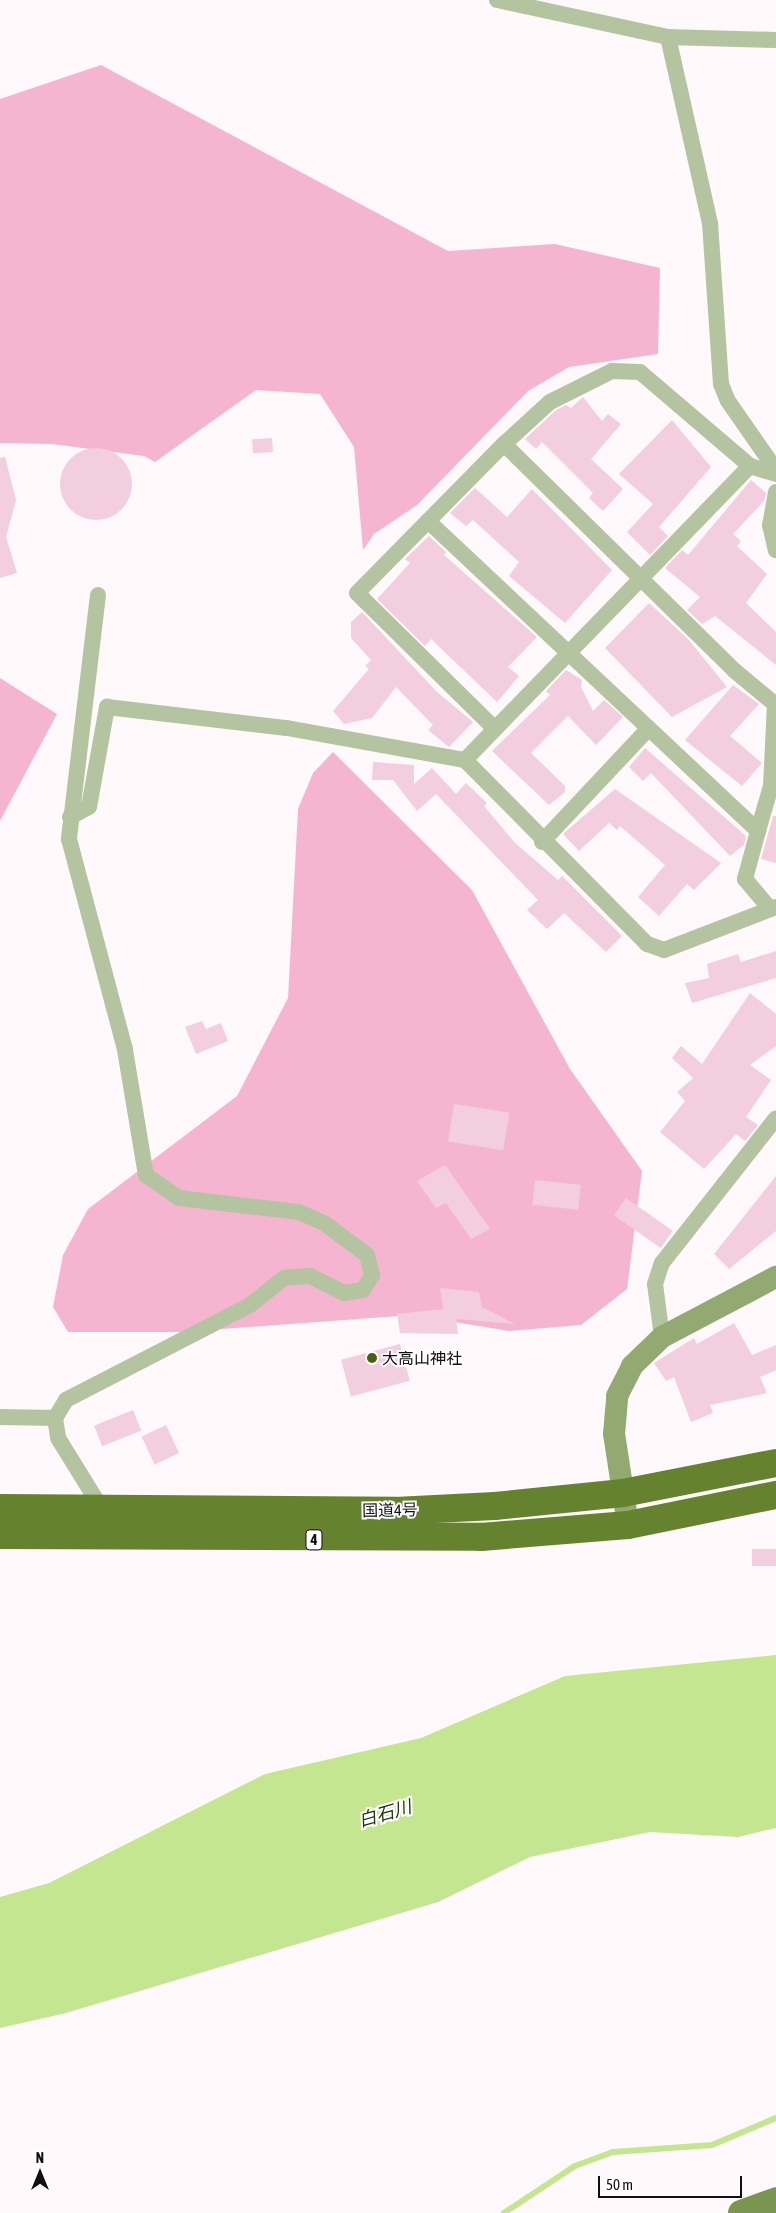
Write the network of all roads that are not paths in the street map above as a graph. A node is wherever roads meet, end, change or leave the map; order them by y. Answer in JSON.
{"nodes":[{"id":1,"x":497,"y":0,"type":"edge"},
{"id":2,"x":668,"y":36,"type":"junction"},
{"id":3,"x":776,"y":40,"type":"edge"},
{"id":4,"x":504,"y":444,"type":"junction"},
{"id":5,"x":750,"y":466,"type":"junction"},
{"id":6,"x":776,"y":470,"type":"edge"},
{"id":7,"x":776,"y":474,"type":"edge"},
{"id":8,"x":776,"y":492,"type":"edge"},
{"id":9,"x":428,"y":520,"type":"junction"},
{"id":10,"x":776,"y":550,"type":"edge"},
{"id":11,"x":642,"y":577,"type":"junction"},
{"id":12,"x":98,"y":595,"type":"dead end"},
{"id":13,"x":569,"y":653,"type":"junction"},
{"id":14,"x":775,"y":705,"type":"edge"},
{"id":15,"x":494,"y":728,"type":"junction"},
{"id":16,"x":649,"y":728,"type":"junction"},
{"id":17,"x":465,"y":760,"type":"junction"},
{"id":18,"x":70,"y":817,"type":"junction"},
{"id":19,"x":758,"y":831,"type":"junction"},
{"id":20,"x":542,"y":842,"type":"junction"},
{"id":21,"x":773,"y":908,"type":"edge"},
{"id":22,"x":776,"y":1118,"type":"edge"},
{"id":23,"x":776,"y":1277,"type":"edge"},
{"id":24,"x":662,"y":1337,"type":"junction"},
{"id":25,"x":0,"y":1416,"type":"edge"},
{"id":26,"x":55,"y":1418,"type":"junction"},
{"id":27,"x":776,"y":1463,"type":"edge"},
{"id":28,"x":623,"y":1494,"type":"junction"},
{"id":29,"x":776,"y":1495,"type":"edge"},
{"id":30,"x":0,"y":1508,"type":"edge"},
{"id":31,"x":103,"y":1511,"type":"junction"},
{"id":32,"x":628,"y":1525,"type":"junction"},
{"id":33,"x":0,"y":1535,"type":"edge"},
{"id":34,"x":776,"y":2200,"type":"edge"},
{"id":35,"x":741,"y":2213,"type":"edge"}],
"edges":[{"from":1,"to":2,"type":"street"},
{"from":2,"to":3,"type":"street"},
{"from":2,"to":6,"type":"street"},
{"from":4,"to":5,"type":"street"},
{"from":4,"to":9,"type":"street"},
{"from":4,"to":11,"type":"street"},
{"from":5,"to":7,"type":"street"},
{"from":5,"to":11,"type":"street"},
{"from":8,"to":10,"type":"street"},
{"from":9,"to":13,"type":"street"},
{"from":9,"to":15,"type":"street"},
{"from":11,"to":13,"type":"street"},
{"from":11,"to":14,"type":"street"},
{"from":12,"to":18,"type":"street"},
{"from":13,"to":15,"type":"street"},
{"from":13,"to":16,"type":"street"},
{"from":14,"to":19,"type":"street"},
{"from":15,"to":17,"type":"street"},
{"from":16,"to":19,"type":"street"},
{"from":16,"to":20,"type":"street"},
{"from":17,"to":18,"type":"street"},
{"from":17,"to":20,"type":"street"},
{"from":18,"to":26,"type":"street"},
{"from":19,"to":21,"type":"street"},
{"from":20,"to":21,"type":"street"},
{"from":22,"to":24,"type":"street"},
{"from":23,"to":24,"type":"street"},
{"from":24,"to":28,"type":"street"},
{"from":25,"to":26,"type":"street"},
{"from":26,"to":31,"type":"street"},
{"from":27,"to":28,"type":"highway","name":"国道4号","number":"4"},
{"from":28,"to":31,"type":"highway","name":"国道4号","number":"4"},
{"from":28,"to":32,"type":"street"},
{"from":29,"to":32,"type":"highway","name":"国道4号","number":"4"},
{"from":30,"to":31,"type":"highway","name":"国道4号","number":"4"},
{"from":32,"to":33,"type":"highway","name":"国道4号","number":"4"},
{"from":34,"to":35,"type":"main road"}]}
